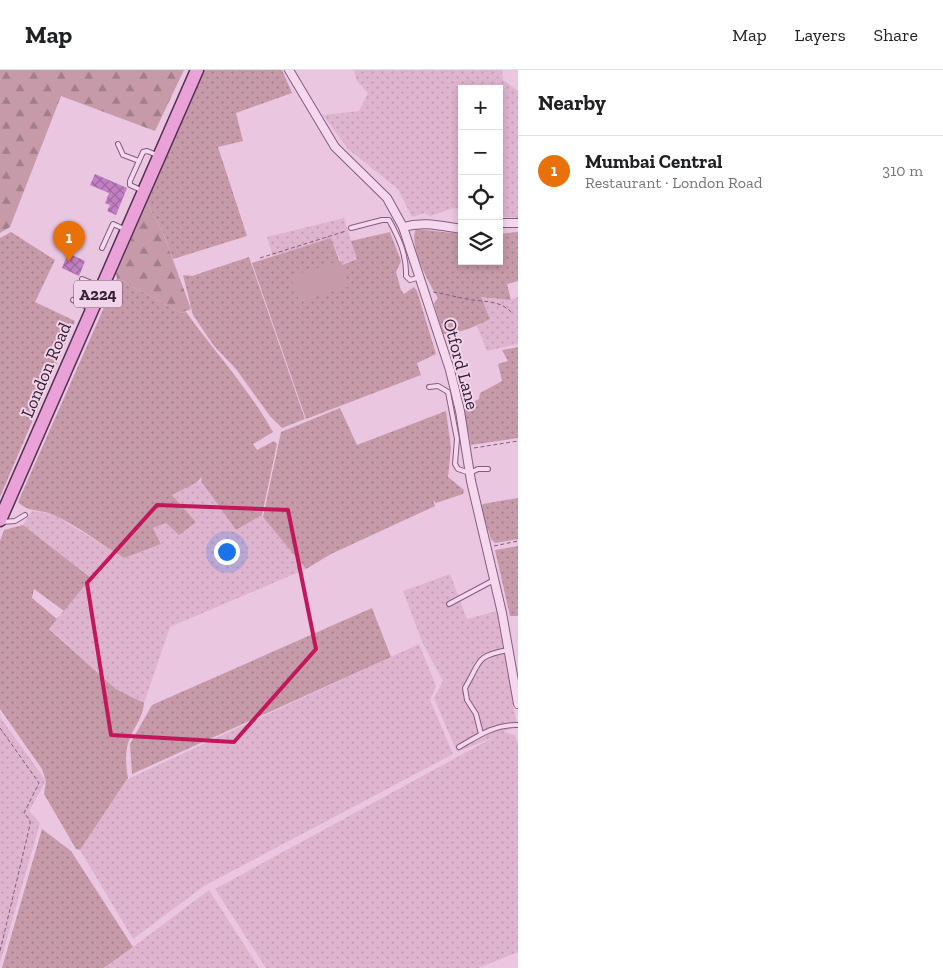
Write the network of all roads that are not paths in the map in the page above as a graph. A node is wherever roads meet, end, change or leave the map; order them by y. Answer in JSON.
{"nodes":[{"id":1,"x":197,"y":70,"type":"edge"},
{"id":2,"x":289,"y":70,"type":"edge"},
{"id":3,"x":118,"y":144,"type":"dead end"},
{"id":4,"x":159,"y":155,"type":"junction"},
{"id":5,"x":139,"y":161,"type":"junction"},
{"id":6,"x":143,"y":191,"type":"junction"},
{"id":7,"x":503,"y":223,"type":"edge"},
{"id":8,"x":518,"y":223,"type":"edge"},
{"id":9,"x":403,"y":226,"type":"junction"},
{"id":10,"x":351,"y":228,"type":"road end"},
{"id":11,"x":458,"y":228,"type":"edge"},
{"id":12,"x":126,"y":230,"type":"junction"},
{"id":13,"x":102,"y":248,"type":"dead end"},
{"id":14,"x":420,"y":277,"type":"junction"},
{"id":15,"x":82,"y":279,"type":"dead end"},
{"id":16,"x":101,"y":286,"type":"junction"},
{"id":17,"x":73,"y":300,"type":"dead end"},
{"id":18,"x":91,"y":310,"type":"junction"},
{"id":19,"x":429,"y":388,"type":"dead end"},
{"id":20,"x":488,"y":469,"type":"dead end"},
{"id":21,"x":470,"y":473,"type":"junction"},
{"id":22,"x":25,"y":515,"type":"dead end"},
{"id":23,"x":0,"y":521,"type":"edge"},
{"id":24,"x":494,"y":580,"type":"junction"},
{"id":25,"x":449,"y":604,"type":"dead end"},
{"id":26,"x":508,"y":650,"type":"junction"},
{"id":27,"x":518,"y":704,"type":"edge"},
{"id":28,"x":518,"y":725,"type":"edge"},
{"id":29,"x":480,"y":734,"type":"junction"},
{"id":30,"x":459,"y":747,"type":"dead end"}],
"edges":[{"from":1,"to":4,"type":"main road","name":"London Road","number":"A224"},
{"from":2,"to":9,"type":"street","name":"Otford Lane"},
{"from":3,"to":5,"type":"lane"},
{"from":4,"to":5,"type":"lane"},
{"from":4,"to":6,"type":"main road","name":"London Road","number":"A224"},
{"from":5,"to":6,"type":"lane"},
{"from":6,"to":12,"type":"main road","name":"London Road","number":"A224"},
{"from":7,"to":8,"type":"street"},
{"from":9,"to":11,"type":"street"},
{"from":9,"to":14,"type":"street","name":"Otford Lane"},
{"from":10,"to":14,"type":"lane"},
{"from":12,"to":13,"type":"lane"},
{"from":12,"to":16,"type":"main road","name":"London Road","number":"A224"},
{"from":14,"to":21,"type":"street","name":"Otford Lane"},
{"from":15,"to":16,"type":"lane"},
{"from":16,"to":18,"type":"main road","name":"London Road","number":"A224"},
{"from":17,"to":18,"type":"lane"},
{"from":18,"to":23,"type":"main road","name":"London Road","number":"A224"},
{"from":19,"to":21,"type":"lane"},
{"from":20,"to":21,"type":"lane"},
{"from":21,"to":24,"type":"street","name":"Otford Lane"},
{"from":22,"to":23,"type":"lane"},
{"from":24,"to":25,"type":"lane"},
{"from":24,"to":26,"type":"street","name":"Otford Lane"},
{"from":26,"to":27,"type":"street","name":"Otford Lane"},
{"from":26,"to":29,"type":"lane"},
{"from":28,"to":29,"type":"lane"},
{"from":29,"to":30,"type":"lane"}]}
